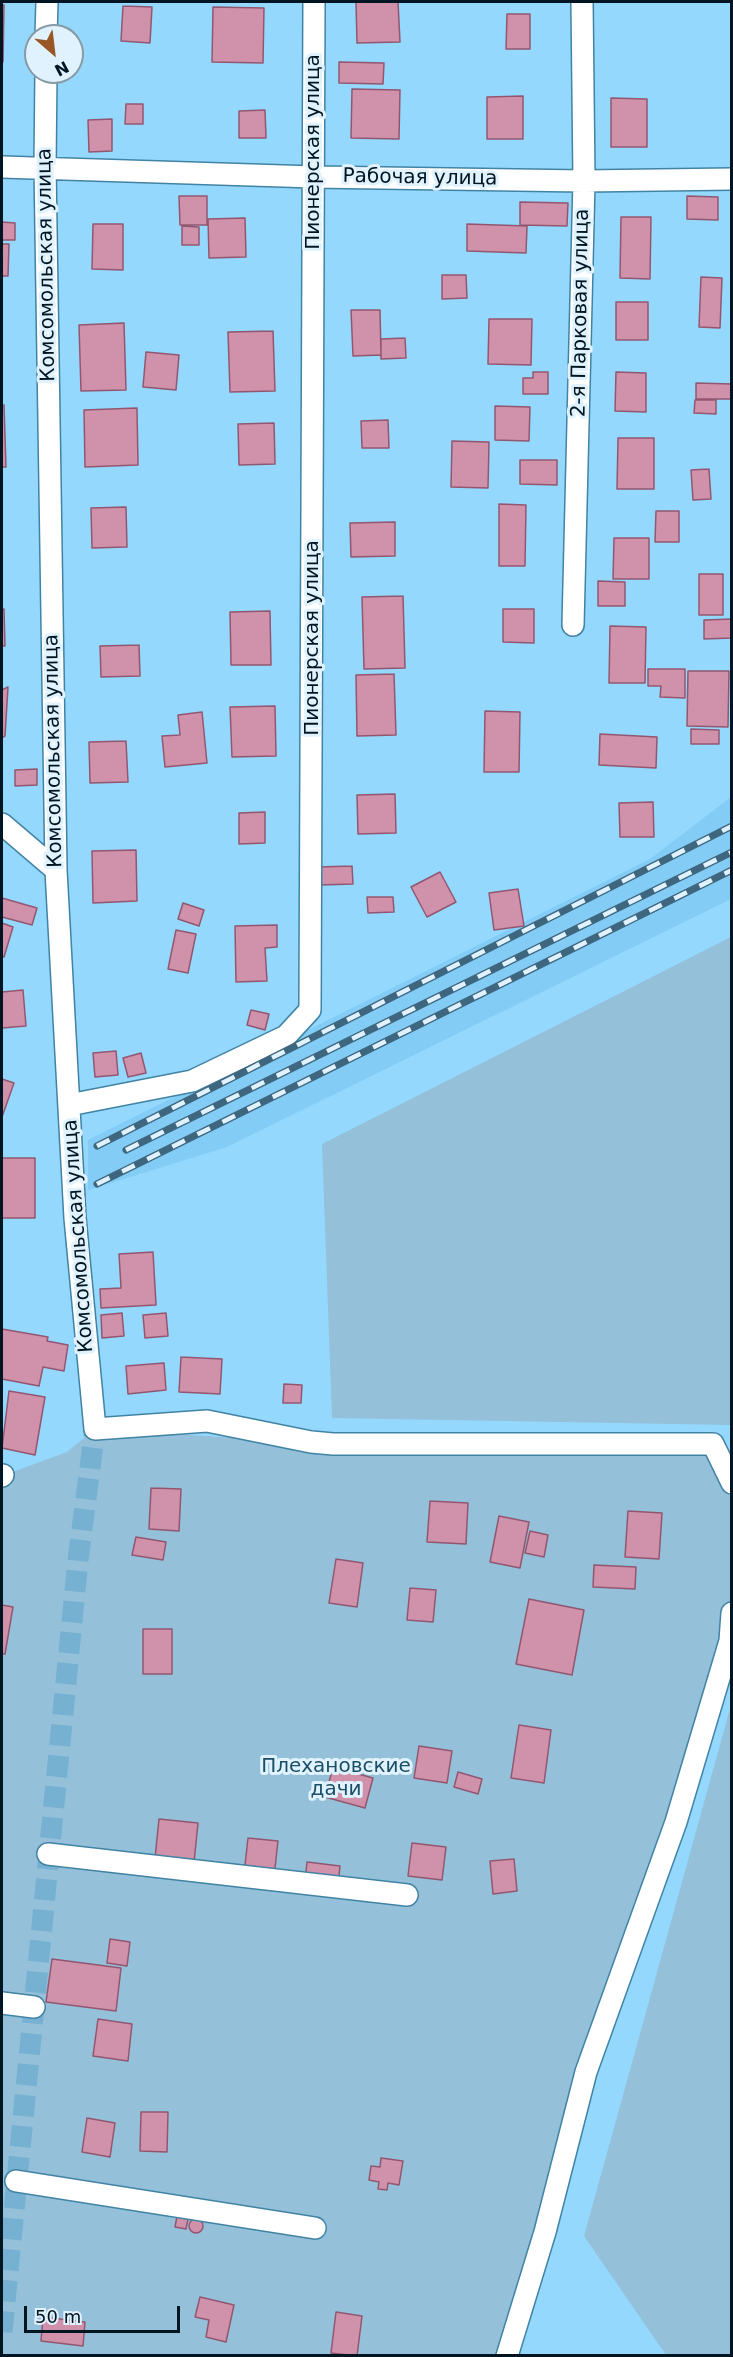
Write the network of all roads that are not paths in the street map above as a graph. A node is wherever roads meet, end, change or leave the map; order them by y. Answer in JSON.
{"nodes":[{"id":1,"x":47,"y":2,"type":"edge"},
{"id":2,"x":314,"y":2,"type":"edge"},
{"id":3,"x":582,"y":2,"type":"edge"},
{"id":4,"x":46,"y":24,"type":"edge"},
{"id":5,"x":46,"y":84,"type":"edge"},
{"id":6,"x":45,"y":166,"type":"junction"},
{"id":7,"x":2,"y":167,"type":"edge"},
{"id":8,"x":314,"y":177,"type":"junction"},
{"id":9,"x":732,"y":179,"type":"edge"},
{"id":10,"x":584,"y":181,"type":"junction"},
{"id":11,"x":573,"y":626,"type":"dead end"},
{"id":12,"x":2,"y":824,"type":"edge"},
{"id":13,"x":56,"y":870,"type":"junction"},
{"id":14,"x":69,"y":1105,"type":"junction"},
{"id":15,"x":732,"y":1483,"type":"edge"},
{"id":16,"x":732,"y":1613,"type":"edge"},
{"id":17,"x":48,"y":1854,"type":"dead end"},
{"id":18,"x":407,"y":1895,"type":"dead end"},
{"id":19,"x":2,"y":2003,"type":"edge"},
{"id":20,"x":34,"y":2007,"type":"dead end"},
{"id":21,"x":16,"y":2181,"type":"dead end"},
{"id":22,"x":315,"y":2228,"type":"dead end"},
{"id":23,"x":507,"y":2355,"type":"edge"}],
"edges":[{"from":1,"to":4,"type":"street"},
{"from":2,"to":8,"type":"street","name":"Пионерская улица"},
{"from":3,"to":10,"type":"street","name":"2-я Парковая улица"},
{"from":5,"to":6,"type":"street","name":"Комсомольская улица"},
{"from":6,"to":7,"type":"street","name":"Рабочая улица"},
{"from":6,"to":8,"type":"street","name":"Рабочая улица"},
{"from":6,"to":13,"type":"street","name":"Комсомольская улица"},
{"from":8,"to":10,"type":"street","name":"Рабочая улица"},
{"from":8,"to":14,"type":"street","name":"Пионерская улица"},
{"from":9,"to":10,"type":"street","name":"Рабочая улица"},
{"from":10,"to":11,"type":"street","name":"2-я Парковая улица"},
{"from":12,"to":13,"type":"street"},
{"from":13,"to":14,"type":"street","name":"Комсомольская улица"},
{"from":14,"to":15,"type":"street","name":"Комсомольская улица"},
{"from":16,"to":23,"type":"street"},
{"from":17,"to":18,"type":"street"},
{"from":19,"to":20,"type":"street"},
{"from":21,"to":22,"type":"street"}]}
